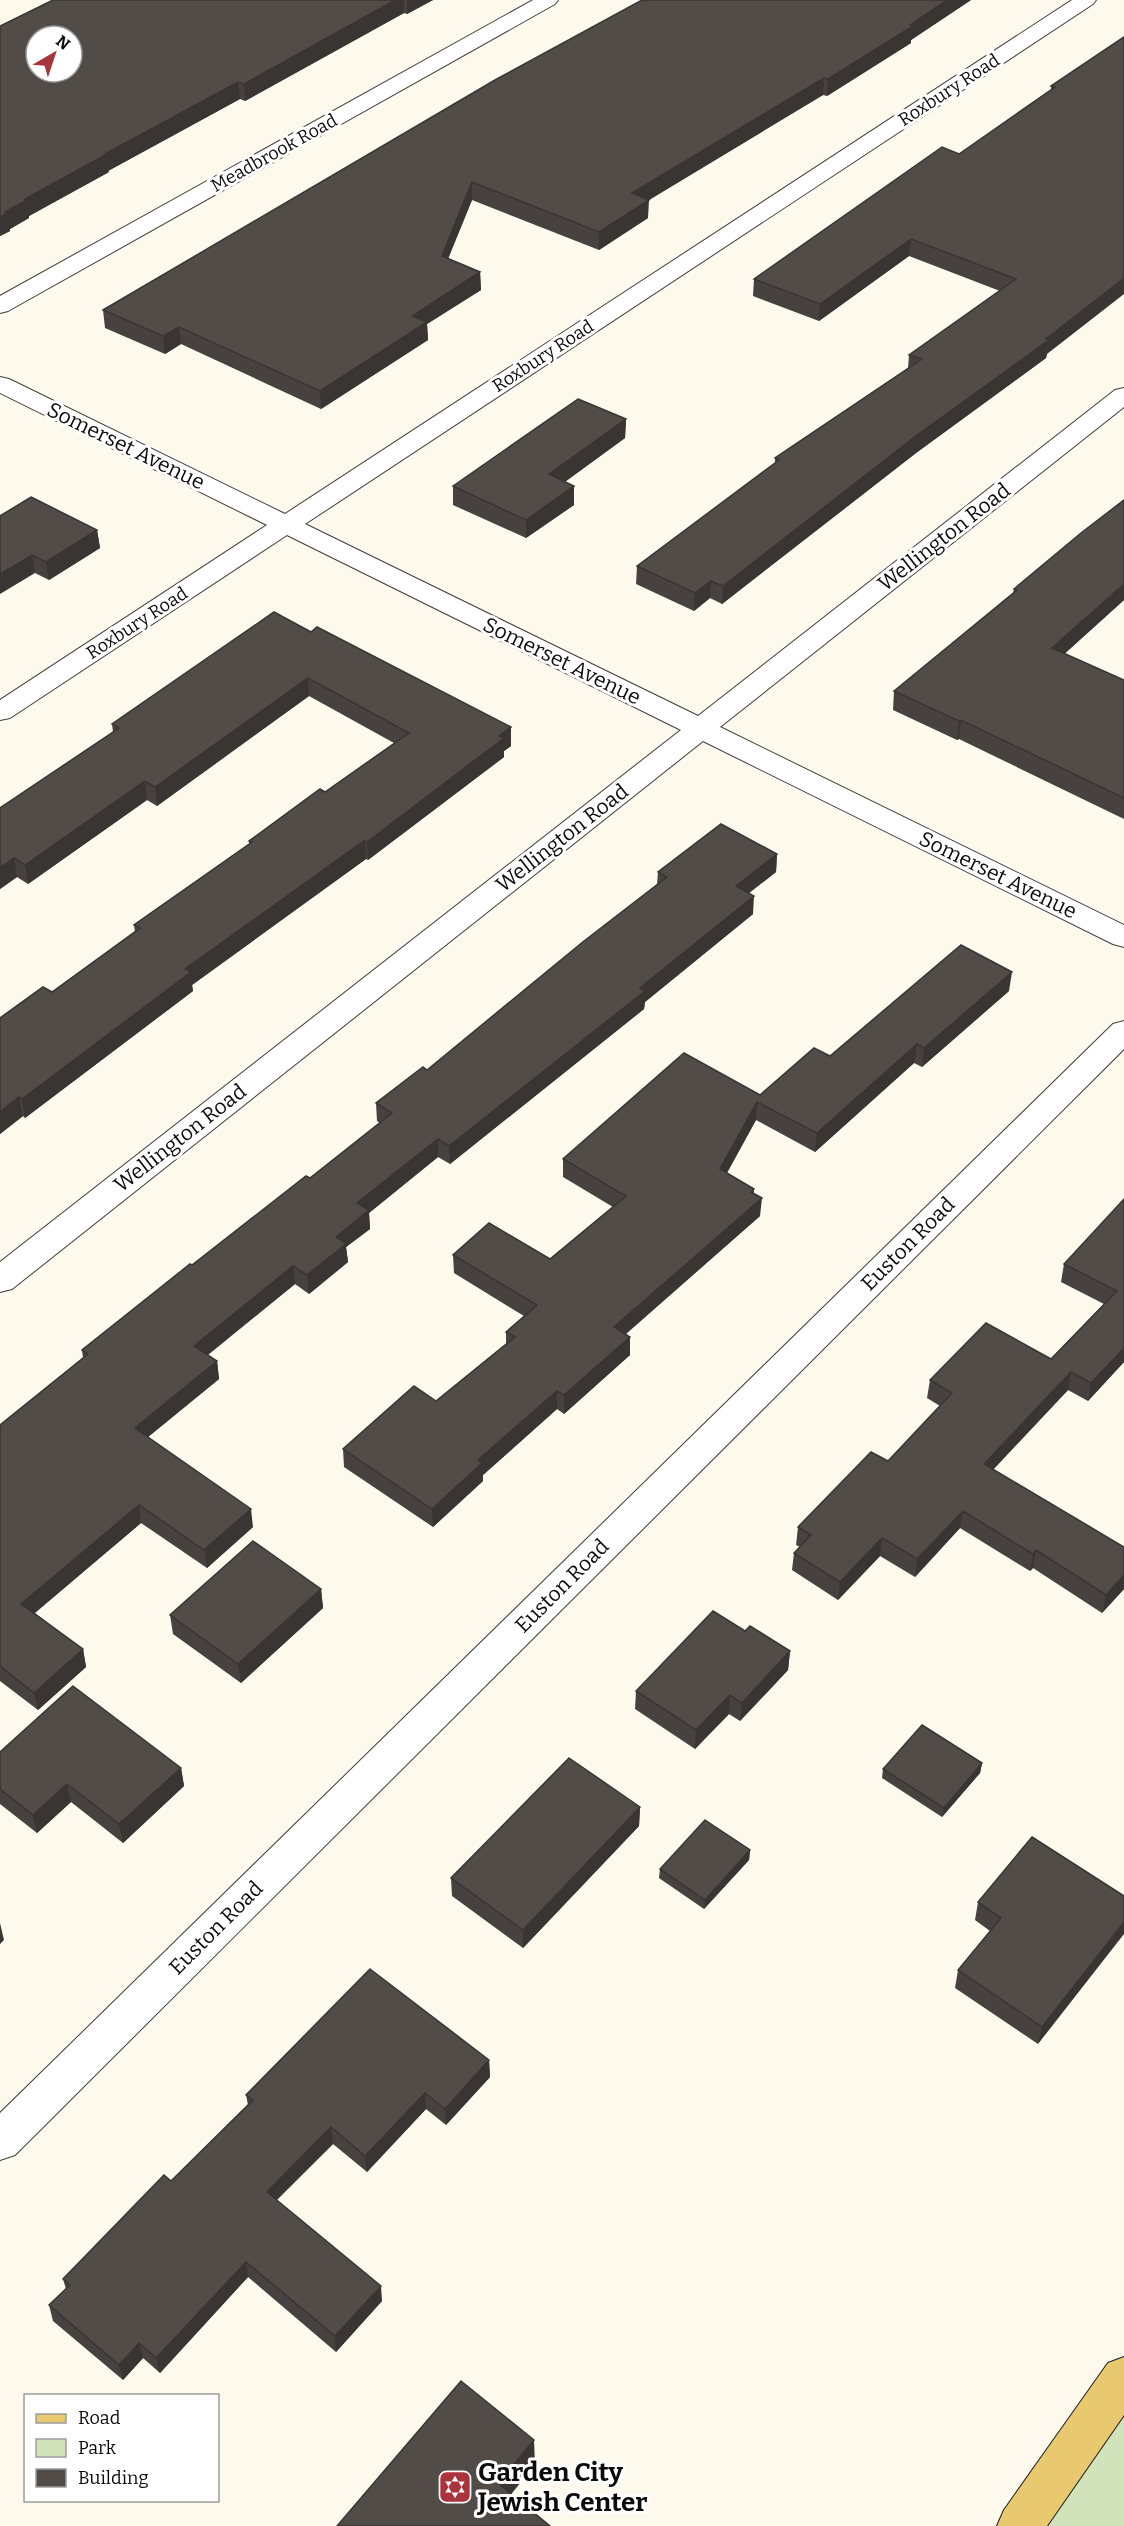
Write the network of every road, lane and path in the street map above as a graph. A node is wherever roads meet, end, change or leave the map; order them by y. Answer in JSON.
{"nodes":[{"id":1,"x":548,"y":0,"type":"edge"},
{"id":2,"x":1086,"y":0,"type":"edge"},
{"id":3,"x":0,"y":306,"type":"edge"},
{"id":4,"x":0,"y":384,"type":"edge"},
{"id":5,"x":1124,"y":395,"type":"edge"},
{"id":6,"x":286,"y":525,"type":"junction"},
{"id":7,"x":0,"y":712,"type":"edge"},
{"id":8,"x":700,"y":729,"type":"junction"},
{"id":9,"x":1124,"y":937,"type":"edge"},
{"id":10,"x":1124,"y":1031,"type":"edge"},
{"id":11,"x":0,"y":1280,"type":"edge"},
{"id":12,"x":0,"y":2141,"type":"edge"},
{"id":13,"x":1124,"y":2379,"type":"edge"},
{"id":14,"x":1020,"y":2526,"type":"edge"}],
"edges":[{"from":1,"to":3,"type":"street","name":"Meadbrook Road"},
{"from":2,"to":6,"type":"street","name":"Roxbury Road"},
{"from":4,"to":6,"type":"street","name":"Somerset Avenue"},
{"from":5,"to":8,"type":"street","name":"Wellington Road"},
{"from":6,"to":7,"type":"street","name":"Roxbury Road"},
{"from":6,"to":8,"type":"street","name":"Somerset Avenue"},
{"from":8,"to":9,"type":"street","name":"Somerset Avenue"},
{"from":8,"to":11,"type":"street","name":"Wellington Road"},
{"from":10,"to":12,"type":"street","name":"Euston Road"},
{"from":13,"to":14,"type":"main road"}]}
